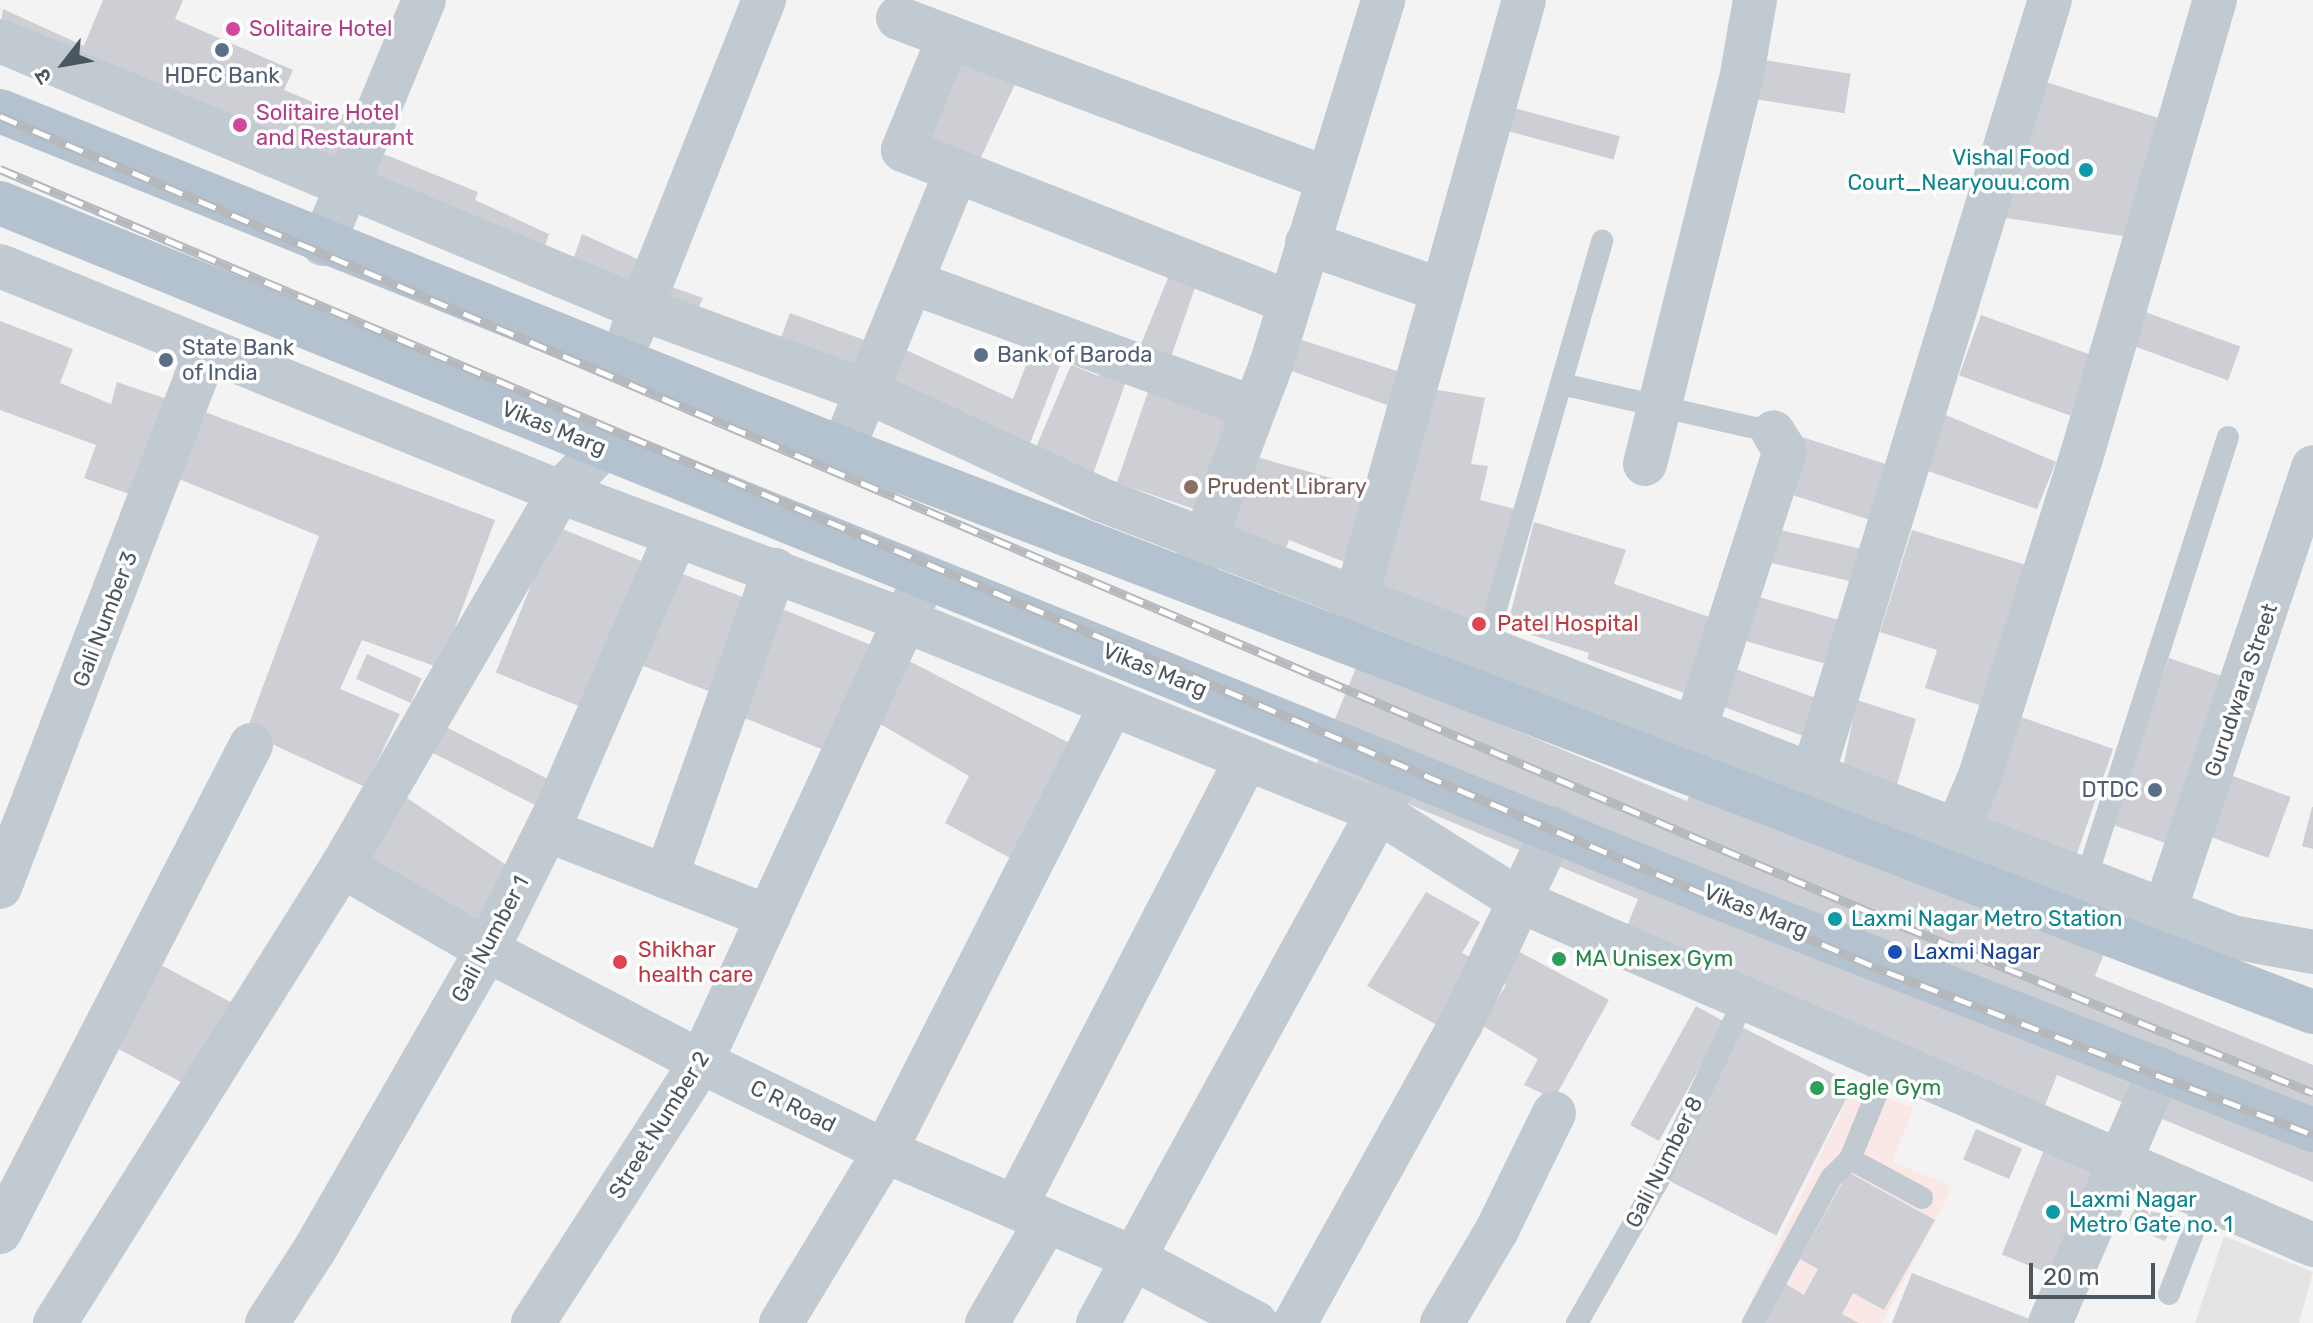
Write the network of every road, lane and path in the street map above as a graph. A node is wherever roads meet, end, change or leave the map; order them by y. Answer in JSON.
{"nodes":[{"id":1,"x":424,"y":0,"type":"edge"},
{"id":2,"x":764,"y":0,"type":"edge"},
{"id":3,"x":1383,"y":0,"type":"edge"},
{"id":4,"x":1524,"y":0,"type":"edge"},
{"id":5,"x":1755,"y":0,"type":"edge"},
{"id":6,"x":2050,"y":0,"type":"edge"},
{"id":7,"x":2215,"y":0,"type":"edge"},
{"id":8,"x":898,"y":18,"type":"dead end"},
{"id":9,"x":949,"y":37,"type":"junction"},
{"id":10,"x":0,"y":41,"type":"edge"},
{"id":11,"x":0,"y":111,"type":"edge"},
{"id":12,"x":956,"y":172,"type":"junction"},
{"id":13,"x":1327,"y":178,"type":"junction"},
{"id":14,"x":347,"y":187,"type":"junction"},
{"id":15,"x":8,"y":206,"type":"edge"},
{"id":16,"x":1602,"y":241,"type":"dead end"},
{"id":17,"x":1307,"y":243,"type":"junction"},
{"id":18,"x":323,"y":244,"type":"junction"},
{"id":19,"x":0,"y":249,"type":"edge"},
{"id":20,"x":0,"y":266,"type":"edge"},
{"id":21,"x":911,"y":282,"type":"junction"},
{"id":22,"x":1441,"y":290,"type":"junction"},
{"id":23,"x":1289,"y":302,"type":"junction"},
{"id":24,"x":642,"y":309,"type":"junction"},
{"id":25,"x":207,"y":349,"type":"junction"},
{"id":26,"x":618,"y":361,"type":"junction"},
{"id":27,"x":1561,"y":384,"type":"junction"},
{"id":28,"x":866,"y":391,"type":"junction"},
{"id":29,"x":1658,"y":406,"type":"junction"},
{"id":30,"x":1253,"y":408,"type":"junction"},
{"id":31,"x":1773,"y":432,"type":"joint"},
{"id":32,"x":2228,"y":437,"type":"dead end"},
{"id":33,"x":603,"y":448,"type":"junction"},
{"id":34,"x":843,"y":449,"type":"junction"},
{"id":35,"x":1645,"y":464,"type":"dead end"},
{"id":36,"x":2313,"y":467,"type":"edge"},
{"id":37,"x":560,"y":492,"type":"junction"},
{"id":38,"x":676,"y":536,"type":"junction"},
{"id":39,"x":1197,"y":559,"type":"junction"},
{"id":40,"x":775,"y":570,"type":"junction"},
{"id":41,"x":924,"y":578,"type":"junction"},
{"id":42,"x":1350,"y":618,"type":"junction"},
{"id":43,"x":906,"y":621,"type":"junction"},
{"id":44,"x":1485,"y":647,"type":"junction"},
{"id":45,"x":1112,"y":704,"type":"junction"},
{"id":46,"x":1695,"y":729,"type":"junction"},
{"id":47,"x":251,"y":745,"type":"dead end"},
{"id":48,"x":1247,"y":758,"type":"junction"},
{"id":49,"x":1402,"y":768,"type":"junction"},
{"id":50,"x":1813,"y":774,"type":"junction"},
{"id":51,"x":1379,"y":812,"type":"junction"},
{"id":52,"x":1554,"y":828,"type":"junction"},
{"id":53,"x":547,"y":830,"type":"junction"},
{"id":54,"x":1957,"y":830,"type":"junction"},
{"id":55,"x":342,"y":866,"type":"junction"},
{"id":56,"x":2087,"y":876,"type":"junction"},
{"id":57,"x":666,"y":877,"type":"junction"},
{"id":58,"x":0,"y":887,"type":"edge"},
{"id":59,"x":1522,"y":902,"type":"junction"},
{"id":60,"x":2165,"y":910,"type":"junction"},
{"id":61,"x":769,"y":917,"type":"junction"},
{"id":62,"x":487,"y":950,"type":"junction"},
{"id":63,"x":2313,"y":952,"type":"edge"},
{"id":64,"x":1745,"y":998,"type":"junction"},
{"id":65,"x":2313,"y":1012,"type":"edge"},
{"id":66,"x":1890,"y":1061,"type":"junction"},
{"id":67,"x":701,"y":1062,"type":"junction"},
{"id":68,"x":2160,"y":1069,"type":"junction"},
{"id":69,"x":1554,"y":1113,"type":"dead end"},
{"id":70,"x":2313,"y":1130,"type":"edge"},
{"id":71,"x":885,"y":1151,"type":"junction"},
{"id":72,"x":1850,"y":1159,"type":"junction"},
{"id":73,"x":2120,"y":1161,"type":"junction"},
{"id":74,"x":1922,"y":1198,"type":"dead end"},
{"id":75,"x":2206,"y":1199,"type":"junction"},
{"id":76,"x":1031,"y":1214,"type":"junction"},
{"id":77,"x":0,"y":1232,"type":"edge"},
{"id":78,"x":2313,"y":1245,"type":"edge"},
{"id":79,"x":1133,"y":1258,"type":"junction"},
{"id":80,"x":2169,"y":1294,"type":"dead end"},
{"id":81,"x":1241,"y":1319,"type":"edge"},
{"id":82,"x":55,"y":1323,"type":"edge"},
{"id":83,"x":267,"y":1323,"type":"edge"},
{"id":84,"x":533,"y":1323,"type":"edge"},
{"id":85,"x":781,"y":1323,"type":"edge"},
{"id":86,"x":987,"y":1323,"type":"edge"},
{"id":87,"x":1098,"y":1323,"type":"edge"},
{"id":88,"x":1295,"y":1323,"type":"edge"},
{"id":89,"x":1442,"y":1323,"type":"edge"},
{"id":90,"x":1577,"y":1323,"type":"edge"},
{"id":91,"x":1753,"y":1323,"type":"edge"},
{"id":92,"x":2050,"y":1323,"type":"edge"}],
"edges":[{"from":1,"to":14,"type":"street"},
{"from":2,"to":24,"type":"street"},
{"from":3,"to":13,"type":"street"},
{"from":4,"to":22,"type":"street"},
{"from":5,"to":29,"type":"street"},
{"from":6,"to":50,"type":"street"},
{"from":7,"to":54,"type":"street"},
{"from":8,"to":9,"type":"street"},
{"from":9,"to":12,"type":"street"},
{"from":9,"to":13,"type":"street"},
{"from":10,"to":14,"type":"street"},
{"from":11,"to":18,"type":"main road"},
{"from":12,"to":21,"type":"street"},
{"from":12,"to":23,"type":"street"},
{"from":13,"to":17,"type":"street"},
{"from":14,"to":18,"type":"street"},
{"from":14,"to":24,"type":"street"},
{"from":15,"to":19,"type":"street"},
{"from":15,"to":33,"type":"main road","name":"Vikas Marg"},
{"from":16,"to":27,"type":"lane"},
{"from":17,"to":22,"type":"street"},
{"from":17,"to":23,"type":"street"},
{"from":18,"to":26,"type":"main road"},
{"from":20,"to":25,"type":"street"},
{"from":21,"to":28,"type":"street"},
{"from":21,"to":30,"type":"street"},
{"from":22,"to":42,"type":"street"},
{"from":23,"to":30,"type":"street"},
{"from":24,"to":26,"type":"street"},
{"from":24,"to":28,"type":"street"},
{"from":25,"to":37,"type":"street"},
{"from":25,"to":58,"type":"street","name":"Gali Number 3"},
{"from":26,"to":34,"type":"main road"},
{"from":27,"to":29,"type":"lane"},
{"from":27,"to":44,"type":"lane"},
{"from":28,"to":34,"type":"street"},
{"from":28,"to":39,"type":"street"},
{"from":29,"to":31,"type":"lane"},
{"from":29,"to":35,"type":"street"},
{"from":30,"to":39,"type":"street"},
{"from":31,"to":46,"type":"street"},
{"from":32,"to":56,"type":"lane"},
{"from":33,"to":37,"type":"street"},
{"from":33,"to":41,"type":"main road","name":"Vikas Marg"},
{"from":34,"to":39,"type":"main road"},
{"from":36,"to":60,"type":"street","name":"Gurudwara Street"},
{"from":37,"to":38,"type":"street"},
{"from":37,"to":55,"type":"street"},
{"from":38,"to":40,"type":"street"},
{"from":38,"to":53,"type":"street","name":"Gali Number 1"},
{"from":39,"to":42,"type":"main road"},
{"from":40,"to":43,"type":"street"},
{"from":40,"to":57,"type":"street"},
{"from":41,"to":43,"type":"street","name":"Street Number 2"},
{"from":41,"to":49,"type":"main road","name":"Vikas Marg"},
{"from":42,"to":44,"type":"street"},
{"from":42,"to":65,"type":"main road"},
{"from":43,"to":45,"type":"street"},
{"from":43,"to":61,"type":"street","name":"Street Number 2"},
{"from":44,"to":46,"type":"street"},
{"from":45,"to":48,"type":"street"},
{"from":45,"to":71,"type":"street"},
{"from":46,"to":50,"type":"street"},
{"from":47,"to":77,"type":"street"},
{"from":48,"to":51,"type":"street"},
{"from":48,"to":76,"type":"street"},
{"from":49,"to":51,"type":"street"},
{"from":49,"to":52,"type":"main road","name":"Vikas Marg"},
{"from":50,"to":54,"type":"street"},
{"from":51,"to":59,"type":"street"},
{"from":51,"to":79,"type":"street"},
{"from":52,"to":59,"type":"street"},
{"from":52,"to":68,"type":"main road","name":"Vikas Marg"},
{"from":53,"to":57,"type":"street"},
{"from":53,"to":62,"type":"street","name":"Gali Number 1"},
{"from":54,"to":56,"type":"street"},
{"from":55,"to":62,"type":"street","name":"C R Road"},
{"from":55,"to":82,"type":"street"},
{"from":56,"to":60,"type":"street"},
{"from":57,"to":61,"type":"street"},
{"from":59,"to":64,"type":"street"},
{"from":59,"to":88,"type":"street"},
{"from":60,"to":63,"type":"street"},
{"from":61,"to":67,"type":"street","name":"Street Number 2"},
{"from":62,"to":67,"type":"street","name":"C R Road"},
{"from":62,"to":83,"type":"street","name":"Gali Number 1"},
{"from":64,"to":66,"type":"street"},
{"from":64,"to":90,"type":"lane","name":"Gali Number 8"},
{"from":66,"to":72,"type":"lane"},
{"from":66,"to":73,"type":"street"},
{"from":67,"to":71,"type":"street","name":"C R Road"},
{"from":67,"to":84,"type":"street","name":"Street Number 2"},
{"from":68,"to":70,"type":"main road","name":"Vikas Marg"},
{"from":68,"to":73,"type":"street"},
{"from":69,"to":89,"type":"street"},
{"from":71,"to":76,"type":"street","name":"C R Road"},
{"from":71,"to":85,"type":"street"},
{"from":72,"to":74,"type":"lane"},
{"from":72,"to":91,"type":"lane"},
{"from":73,"to":75,"type":"street"},
{"from":73,"to":92,"type":"street"},
{"from":75,"to":78,"type":"street"},
{"from":75,"to":80,"type":"lane"},
{"from":76,"to":79,"type":"street","name":"C R Road"},
{"from":76,"to":86,"type":"street"},
{"from":79,"to":81,"type":"street","name":"C R Road"},
{"from":79,"to":87,"type":"street"}]}
